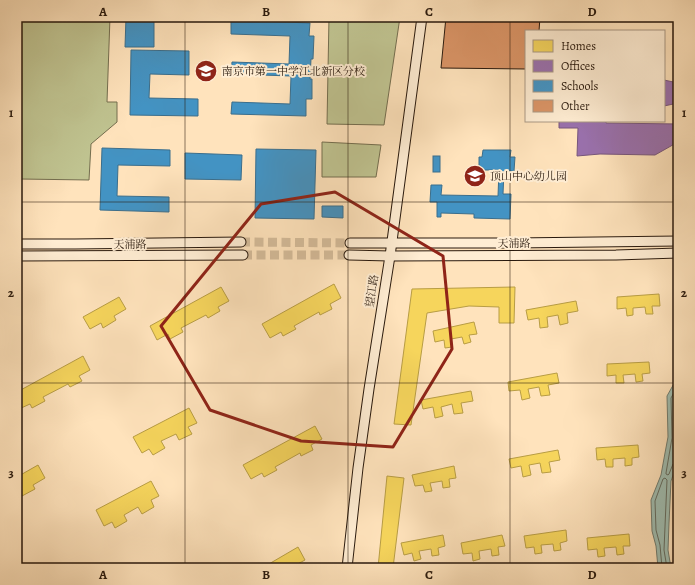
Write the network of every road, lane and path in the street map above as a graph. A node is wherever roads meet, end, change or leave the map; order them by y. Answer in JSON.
{"nodes":[{"id":1,"x":422,"y":17,"type":"edge"},
{"id":2,"x":678,"y":241,"type":"edge"},
{"id":3,"x":241,"y":242,"type":"tunnel mouth"},
{"id":4,"x":350,"y":243,"type":"tunnel mouth"},
{"id":5,"x":392,"y":243,"type":"junction"},
{"id":6,"x":17,"y":244,"type":"edge"},
{"id":7,"x":678,"y":253,"type":"edge"},
{"id":8,"x":242,"y":255,"type":"tunnel mouth"},
{"id":9,"x":349,"y":255,"type":"tunnel mouth"},
{"id":10,"x":17,"y":256,"type":"edge"},
{"id":11,"x":390,"y":256,"type":"junction"},
{"id":12,"x":347,"y":568,"type":"edge"}],
"edges":[{"from":1,"to":5,"type":"street","name":"望江路"},
{"from":2,"to":5,"type":"street","name":"天浦路"},
{"from":3,"to":6,"type":"street","name":"天浦路"},
{"from":4,"to":5,"type":"street","name":"天浦路"},
{"from":5,"to":11,"type":"street","name":"望江路"},
{"from":7,"to":11,"type":"street","name":"天浦路"},
{"from":8,"to":10,"type":"street","name":"天浦路"},
{"from":9,"to":11,"type":"street","name":"天浦路"},
{"from":11,"to":12,"type":"street","name":"望江路"}]}
